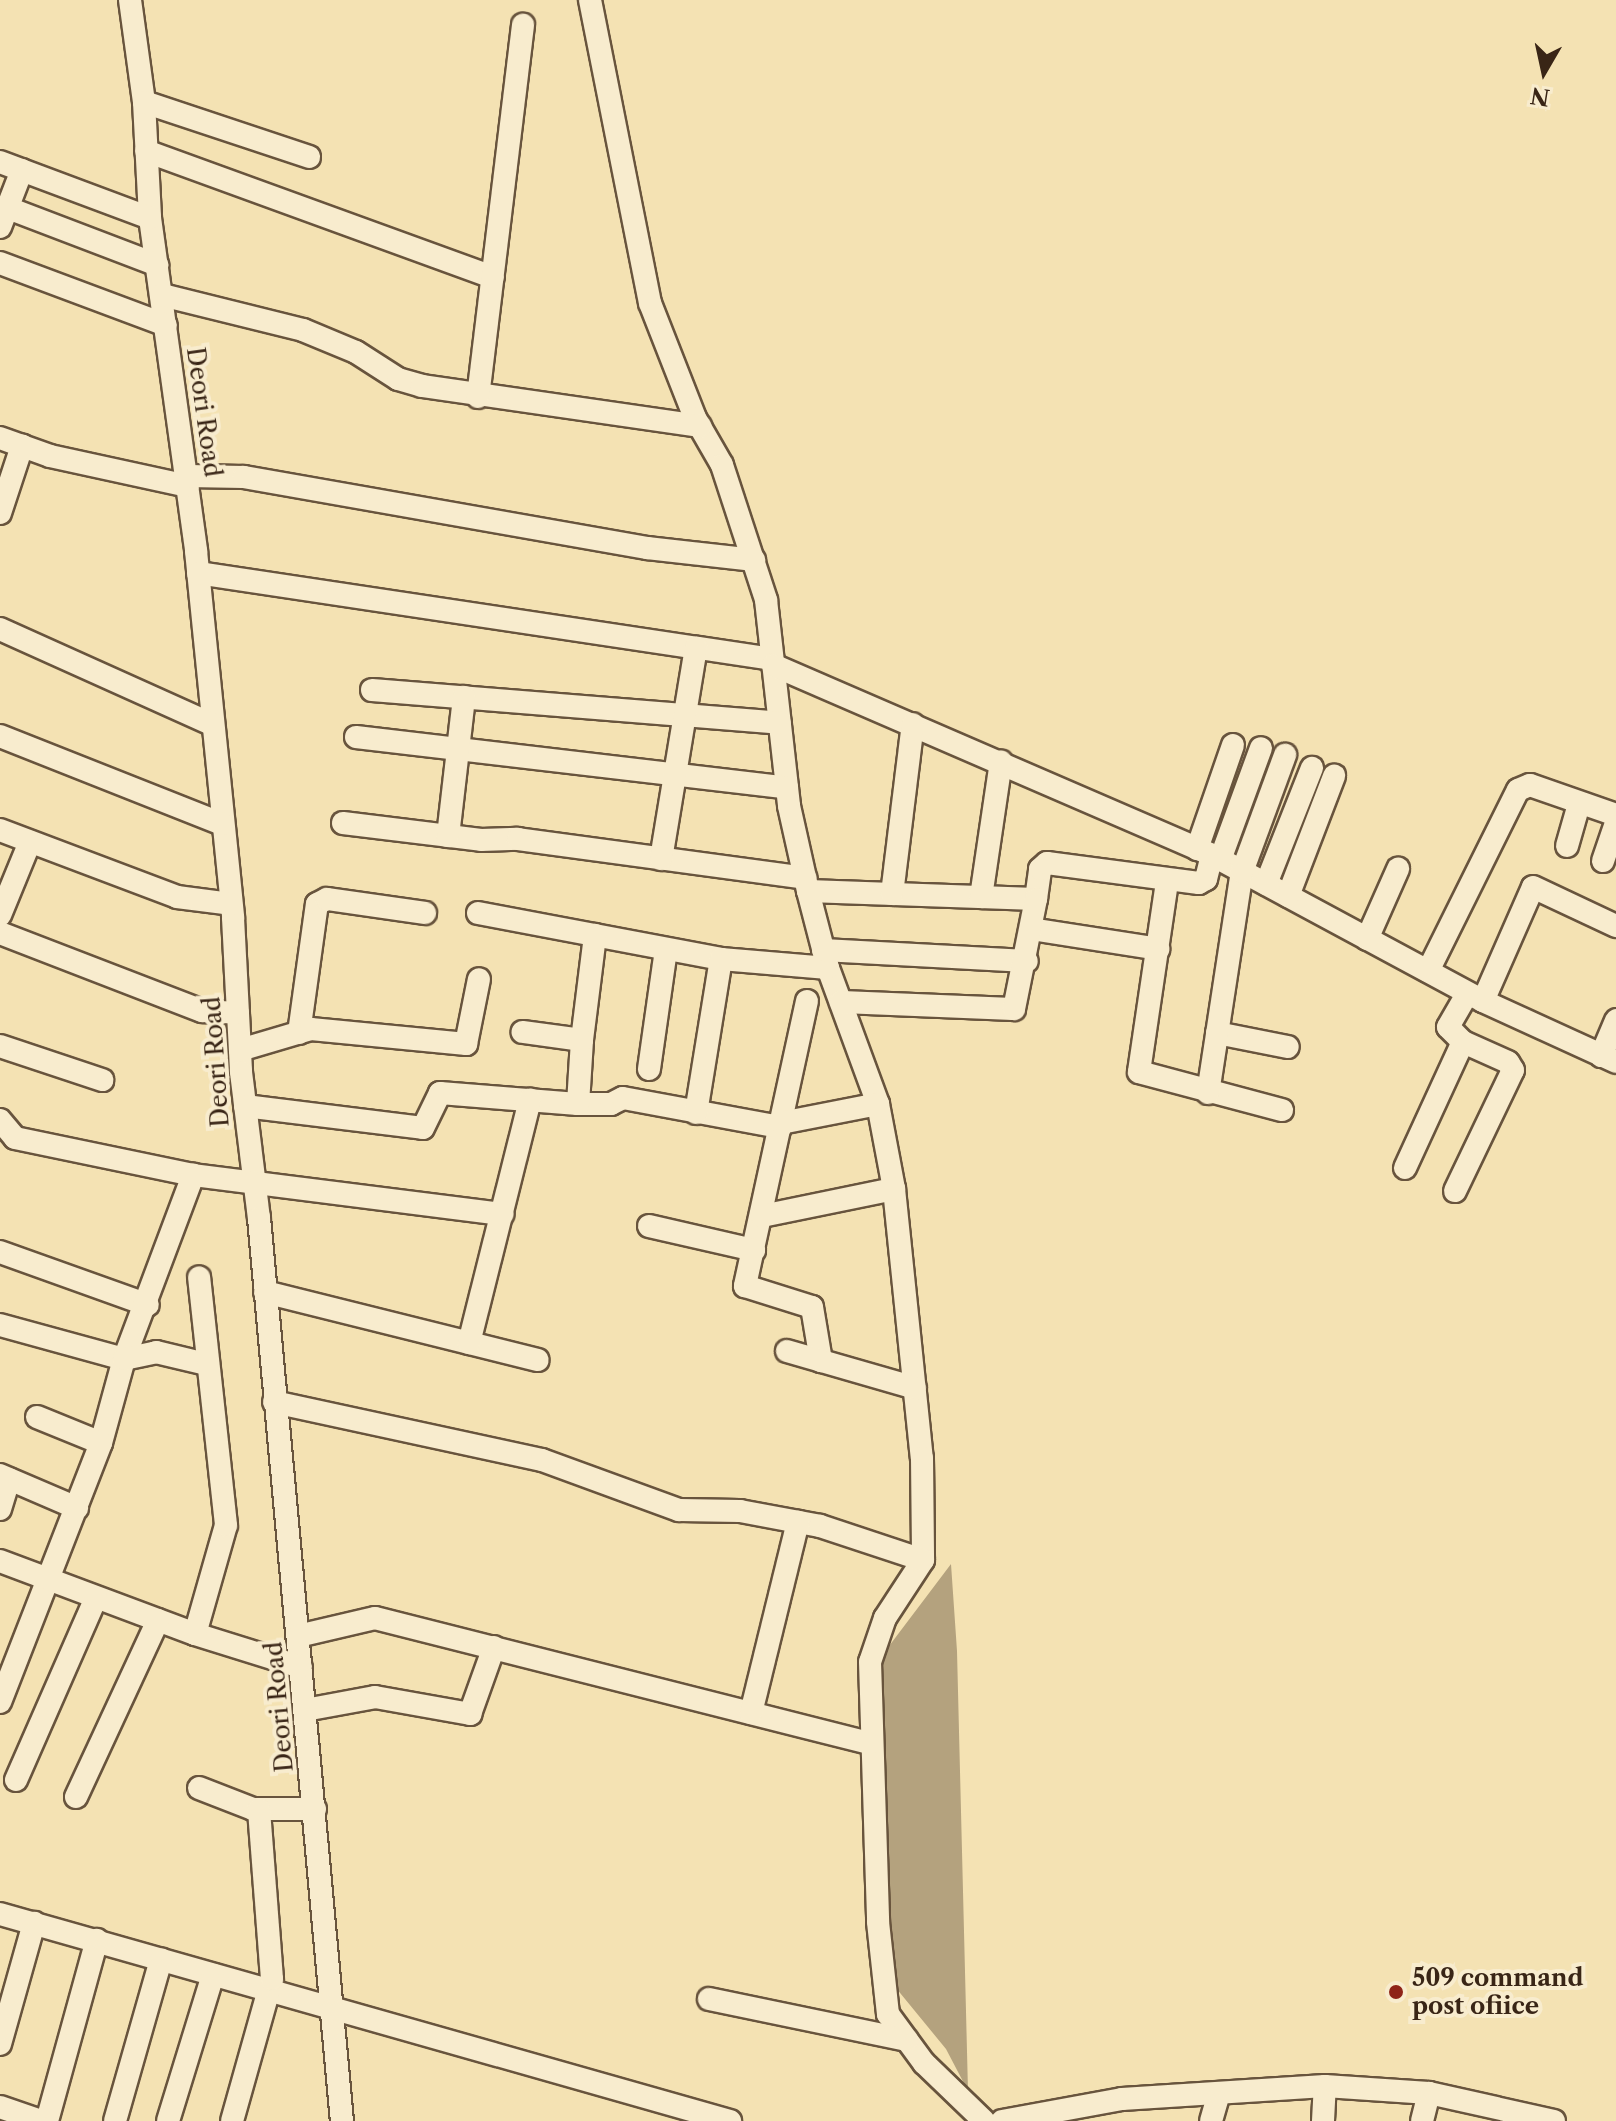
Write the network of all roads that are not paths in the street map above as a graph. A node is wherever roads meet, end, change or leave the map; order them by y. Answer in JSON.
{"nodes":[{"id":1,"x":130,"y":0,"type":"edge"},
{"id":2,"x":590,"y":0,"type":"edge"},
{"id":3,"x":523,"y":25,"type":"dead end"},
{"id":4,"x":144,"y":102,"type":"junction"},
{"id":5,"x":146,"y":151,"type":"junction"},
{"id":6,"x":309,"y":157,"type":"dead end"},
{"id":7,"x":0,"y":162,"type":"edge"},
{"id":8,"x":22,"y":170,"type":"junction"},
{"id":9,"x":4,"y":217,"type":"edge"},
{"id":10,"x":150,"y":218,"type":"junction"},
{"id":11,"x":0,"y":263,"type":"edge"},
{"id":12,"x":157,"y":265,"type":"junction"},
{"id":13,"x":493,"y":277,"type":"junction"},
{"id":14,"x":162,"y":295,"type":"junction"},
{"id":15,"x":166,"y":325,"type":"junction"},
{"id":16,"x":478,"y":397,"type":"junction"},
{"id":17,"x":700,"y":426,"type":"junction"},
{"id":18,"x":0,"y":438,"type":"edge"},
{"id":19,"x":22,"y":446,"type":"junction"},
{"id":20,"x":188,"y":481,"type":"junction"},
{"id":21,"x":0,"y":513,"type":"edge"},
{"id":22,"x":754,"y":560,"type":"junction"},
{"id":23,"x":198,"y":573,"type":"junction"},
{"id":24,"x":0,"y":629,"type":"edge"},
{"id":25,"x":696,"y":648,"type":"junction"},
{"id":26,"x":773,"y":662,"type":"junction"},
{"id":27,"x":372,"y":690,"type":"dead end"},
{"id":28,"x":464,"y":697,"type":"junction"},
{"id":29,"x":687,"y":715,"type":"junction"},
{"id":30,"x":780,"y":723,"type":"junction"},
{"id":31,"x":211,"y":724,"type":"junction"},
{"id":32,"x":913,"y":724,"type":"junction"},
{"id":33,"x":0,"y":736,"type":"edge"},
{"id":34,"x":356,"y":737,"type":"dead end"},
{"id":35,"x":1233,"y":745,"type":"dead end"},
{"id":36,"x":1261,"y":748,"type":"dead end"},
{"id":37,"x":458,"y":749,"type":"junction"},
{"id":38,"x":1285,"y":755,"type":"dead end"},
{"id":39,"x":1001,"y":761,"type":"junction"},
{"id":40,"x":1312,"y":768,"type":"dead end"},
{"id":41,"x":678,"y":775,"type":"junction"},
{"id":42,"x":1334,"y":776,"type":"dead end"},
{"id":43,"x":787,"y":788,"type":"junction"},
{"id":44,"x":1579,"y":804,"type":"junction"},
{"id":45,"x":1616,"y":815,"type":"edge"},
{"id":46,"x":343,"y":823,"type":"dead end"},
{"id":47,"x":1616,"y":823,"type":"edge"},
{"id":48,"x":222,"y":824,"type":"junction"},
{"id":49,"x":0,"y":830,"type":"edge"},
{"id":50,"x":448,"y":836,"type":"junction"},
{"id":51,"x":30,"y":842,"type":"junction"},
{"id":52,"x":1567,"y":846,"type":"dead end"},
{"id":53,"x":1210,"y":855,"type":"junction"},
{"id":54,"x":661,"y":859,"type":"junction"},
{"id":55,"x":1603,"y":861,"type":"dead end"},
{"id":56,"x":1398,"y":869,"type":"dead end"},
{"id":57,"x":1242,"y":872,"type":"junction"},
{"id":58,"x":1167,"y":882,"type":"junction"},
{"id":59,"x":1266,"y":884,"type":"junction"},
{"id":60,"x":806,"y":885,"type":"junction"},
{"id":61,"x":892,"y":894,"type":"junction"},
{"id":62,"x":1288,"y":896,"type":"junction"},
{"id":63,"x":981,"y":897,"type":"junction"},
{"id":64,"x":1036,"y":899,"type":"junction"},
{"id":65,"x":231,"y":904,"type":"junction"},
{"id":66,"x":425,"y":913,"type":"dead end"},
{"id":67,"x":478,"y":913,"type":"dead end"},
{"id":68,"x":0,"y":915,"type":"edge"},
{"id":69,"x":1616,"y":926,"type":"edge"},
{"id":70,"x":1031,"y":929,"type":"junction"},
{"id":71,"x":0,"y":933,"type":"edge"},
{"id":72,"x":595,"y":935,"type":"junction"},
{"id":73,"x":1367,"y":939,"type":"junction"},
{"id":74,"x":666,"y":949,"type":"junction"},
{"id":75,"x":1158,"y":949,"type":"junction"},
{"id":76,"x":721,"y":959,"type":"junction"},
{"id":77,"x":826,"y":959,"type":"junction"},
{"id":78,"x":1027,"y":961,"type":"junction"},
{"id":79,"x":1428,"y":971,"type":"junction"},
{"id":80,"x":479,"y":979,"type":"dead end"},
{"id":81,"x":1475,"y":997,"type":"junction"},
{"id":82,"x":807,"y":1001,"type":"dead end"},
{"id":83,"x":841,"y":1002,"type":"junction"},
{"id":84,"x":238,"y":1013,"type":"junction"},
{"id":85,"x":1616,"y":1020,"type":"edge"},
{"id":86,"x":523,"y":1032,"type":"dead end"},
{"id":87,"x":299,"y":1033,"type":"junction"},
{"id":88,"x":1217,"y":1033,"type":"junction"},
{"id":89,"x":582,"y":1040,"type":"junction"},
{"id":90,"x":1463,"y":1042,"type":"junction"},
{"id":91,"x":0,"y":1046,"type":"edge"},
{"id":92,"x":1288,"y":1047,"type":"dead end"},
{"id":93,"x":240,"y":1050,"type":"junction"},
{"id":94,"x":1608,"y":1059,"type":"edge"},
{"id":95,"x":649,"y":1069,"type":"dead end"},
{"id":96,"x":102,"y":1080,"type":"dead end"},
{"id":97,"x":1208,"y":1093,"type":"junction"},
{"id":98,"x":530,"y":1100,"type":"junction"},
{"id":99,"x":578,"y":1104,"type":"junction"},
{"id":100,"x":878,"y":1104,"type":"junction"},
{"id":101,"x":245,"y":1106,"type":"junction"},
{"id":102,"x":1282,"y":1110,"type":"dead end"},
{"id":103,"x":696,"y":1113,"type":"junction"},
{"id":104,"x":0,"y":1120,"type":"edge"},
{"id":105,"x":781,"y":1125,"type":"junction"},
{"id":106,"x":1405,"y":1168,"type":"dead end"},
{"id":107,"x":193,"y":1175,"type":"junction"},
{"id":108,"x":253,"y":1181,"type":"junction"},
{"id":109,"x":894,"y":1189,"type":"junction"},
{"id":110,"x":1455,"y":1191,"type":"dead end"},
{"id":111,"x":503,"y":1214,"type":"junction"},
{"id":112,"x":762,"y":1216,"type":"junction"},
{"id":113,"x":649,"y":1226,"type":"dead end"},
{"id":114,"x":754,"y":1250,"type":"junction"},
{"id":115,"x":0,"y":1252,"type":"edge"},
{"id":116,"x":199,"y":1277,"type":"dead end"},
{"id":117,"x":265,"y":1292,"type":"junction"},
{"id":118,"x":148,"y":1305,"type":"junction"},
{"id":119,"x":0,"y":1325,"type":"edge"},
{"id":120,"x":469,"y":1343,"type":"junction"},
{"id":121,"x":787,"y":1351,"type":"dead end"},
{"id":122,"x":124,"y":1359,"type":"junction"},
{"id":123,"x":538,"y":1360,"type":"dead end"},
{"id":124,"x":821,"y":1361,"type":"junction"},
{"id":125,"x":206,"y":1364,"type":"junction"},
{"id":126,"x":915,"y":1388,"type":"junction"},
{"id":127,"x":274,"y":1402,"type":"junction"},
{"id":128,"x":37,"y":1417,"type":"dead end"},
{"id":129,"x":101,"y":1443,"type":"junction"},
{"id":130,"x":4,"y":1477,"type":"edge"},
{"id":131,"x":77,"y":1508,"type":"junction"},
{"id":132,"x":0,"y":1509,"type":"edge"},
{"id":133,"x":798,"y":1522,"type":"junction"},
{"id":134,"x":923,"y":1560,"type":"junction"},
{"id":135,"x":0,"y":1561,"type":"edge"},
{"id":136,"x":48,"y":1581,"type":"junction"},
{"id":137,"x":96,"y":1598,"type":"junction"},
{"id":138,"x":158,"y":1620,"type":"junction"},
{"id":139,"x":195,"y":1634,"type":"junction"},
{"id":140,"x":298,"y":1636,"type":"junction"},
{"id":141,"x":494,"y":1647,"type":"junction"},
{"id":142,"x":301,"y":1667,"type":"junction"},
{"id":143,"x":0,"y":1702,"type":"edge"},
{"id":144,"x":305,"y":1710,"type":"junction"},
{"id":145,"x":751,"y":1713,"type":"junction"},
{"id":146,"x":869,"y":1743,"type":"junction"},
{"id":147,"x":16,"y":1780,"type":"dead end"},
{"id":148,"x":199,"y":1788,"type":"dead end"},
{"id":149,"x":76,"y":1797,"type":"dead end"},
{"id":150,"x":259,"y":1809,"type":"junction"},
{"id":151,"x":315,"y":1809,"type":"junction"},
{"id":152,"x":0,"y":1914,"type":"edge"},
{"id":153,"x":34,"y":1923,"type":"junction"},
{"id":154,"x":97,"y":1940,"type":"junction"},
{"id":155,"x":161,"y":1959,"type":"junction"},
{"id":156,"x":213,"y":1975,"type":"junction"},
{"id":157,"x":271,"y":1992,"type":"junction"},
{"id":158,"x":709,"y":1999,"type":"dead end"},
{"id":159,"x":332,"y":2008,"type":"junction"},
{"id":160,"x":907,"y":2040,"type":"junction"},
{"id":161,"x":0,"y":2044,"type":"edge"},
{"id":162,"x":1325,"y":2086,"type":"junction"},
{"id":163,"x":1219,"y":2093,"type":"junction"},
{"id":164,"x":1429,"y":2093,"type":"junction"},
{"id":165,"x":1122,"y":2099,"type":"junction"},
{"id":166,"x":0,"y":2107,"type":"edge"},
{"id":167,"x":1514,"y":2116,"type":"edge"},
{"id":168,"x":44,"y":2121,"type":"edge"},
{"id":169,"x":115,"y":2121,"type":"edge"},
{"id":170,"x":168,"y":2121,"type":"edge"},
{"id":171,"x":232,"y":2121,"type":"edge"},
{"id":172,"x":342,"y":2121,"type":"edge"},
{"id":173,"x":730,"y":2121,"type":"edge"},
{"id":174,"x":984,"y":2121,"type":"edge"},
{"id":175,"x":1002,"y":2121,"type":"edge"},
{"id":176,"x":1115,"y":2121,"type":"edge"},
{"id":177,"x":1211,"y":2121,"type":"edge"},
{"id":178,"x":1323,"y":2121,"type":"edge"},
{"id":179,"x":1422,"y":2121,"type":"edge"},
{"id":180,"x":1554,"y":2121,"type":"edge"}],
"edges":[{"from":1,"to":4,"type":"street","name":"Deori Road"},
{"from":2,"to":17,"type":"street"},
{"from":3,"to":13,"type":"street"},
{"from":4,"to":5,"type":"street","name":"Deori Road"},
{"from":4,"to":6,"type":"street"},
{"from":5,"to":10,"type":"street","name":"Deori Road"},
{"from":5,"to":13,"type":"street"},
{"from":7,"to":8,"type":"street"},
{"from":8,"to":9,"type":"street"},
{"from":8,"to":10,"type":"street"},
{"from":9,"to":12,"type":"street"},
{"from":10,"to":12,"type":"street","name":"Deori Road"},
{"from":11,"to":15,"type":"street"},
{"from":12,"to":14,"type":"street","name":"Deori Road"},
{"from":13,"to":16,"type":"street"},
{"from":14,"to":15,"type":"street","name":"Deori Road"},
{"from":14,"to":16,"type":"street"},
{"from":15,"to":20,"type":"street","name":"Deori Road"},
{"from":16,"to":17,"type":"street"},
{"from":17,"to":22,"type":"street"},
{"from":18,"to":19,"type":"street"},
{"from":19,"to":20,"type":"street"},
{"from":19,"to":21,"type":"street"},
{"from":20,"to":22,"type":"street"},
{"from":20,"to":23,"type":"street","name":"Deori Road"},
{"from":22,"to":26,"type":"street"},
{"from":23,"to":25,"type":"street"},
{"from":23,"to":31,"type":"street","name":"Deori Road"},
{"from":24,"to":31,"type":"street"},
{"from":25,"to":26,"type":"street"},
{"from":25,"to":29,"type":"street"},
{"from":26,"to":30,"type":"street"},
{"from":26,"to":32,"type":"street"},
{"from":27,"to":28,"type":"street"},
{"from":28,"to":29,"type":"street"},
{"from":28,"to":37,"type":"street"},
{"from":29,"to":30,"type":"street"},
{"from":29,"to":41,"type":"street"},
{"from":30,"to":43,"type":"street"},
{"from":31,"to":48,"type":"street","name":"Deori Road"},
{"from":32,"to":39,"type":"street"},
{"from":32,"to":61,"type":"street"},
{"from":33,"to":48,"type":"street"},
{"from":34,"to":37,"type":"street"},
{"from":35,"to":53,"type":"street"},
{"from":36,"to":53,"type":"street"},
{"from":37,"to":41,"type":"street"},
{"from":37,"to":50,"type":"street"},
{"from":38,"to":57,"type":"street"},
{"from":39,"to":53,"type":"street"},
{"from":39,"to":63,"type":"street"},
{"from":40,"to":59,"type":"street"},
{"from":41,"to":43,"type":"street"},
{"from":41,"to":54,"type":"street"},
{"from":42,"to":62,"type":"street"},
{"from":43,"to":60,"type":"street"},
{"from":44,"to":45,"type":"street"},
{"from":44,"to":52,"type":"street"},
{"from":44,"to":79,"type":"street"},
{"from":46,"to":50,"type":"street"},
{"from":47,"to":55,"type":"street"},
{"from":48,"to":65,"type":"street","name":"Deori Road"},
{"from":49,"to":51,"type":"street"},
{"from":50,"to":54,"type":"street"},
{"from":51,"to":65,"type":"street"},
{"from":51,"to":68,"type":"street"},
{"from":53,"to":57,"type":"street"},
{"from":53,"to":58,"type":"street"},
{"from":54,"to":60,"type":"street"},
{"from":56,"to":73,"type":"street"},
{"from":57,"to":59,"type":"street"},
{"from":57,"to":88,"type":"street"},
{"from":58,"to":64,"type":"street"},
{"from":58,"to":75,"type":"street"},
{"from":59,"to":62,"type":"street"},
{"from":60,"to":61,"type":"street"},
{"from":60,"to":77,"type":"street"},
{"from":61,"to":63,"type":"street"},
{"from":62,"to":73,"type":"street"},
{"from":63,"to":64,"type":"street"},
{"from":64,"to":70,"type":"street"},
{"from":65,"to":84,"type":"street","name":"Deori Road"},
{"from":66,"to":87,"type":"street"},
{"from":67,"to":72,"type":"street"},
{"from":69,"to":81,"type":"street"},
{"from":70,"to":75,"type":"street"},
{"from":70,"to":78,"type":"street"},
{"from":71,"to":84,"type":"street"},
{"from":72,"to":74,"type":"street"},
{"from":72,"to":89,"type":"street"},
{"from":73,"to":79,"type":"street"},
{"from":74,"to":76,"type":"street"},
{"from":74,"to":95,"type":"street"},
{"from":75,"to":97,"type":"street"},
{"from":76,"to":77,"type":"street"},
{"from":76,"to":103,"type":"street"},
{"from":77,"to":78,"type":"street"},
{"from":77,"to":83,"type":"street"},
{"from":78,"to":83,"type":"street"},
{"from":79,"to":81,"type":"street"},
{"from":80,"to":87,"type":"street"},
{"from":81,"to":90,"type":"street"},
{"from":81,"to":94,"type":"street"},
{"from":82,"to":105,"type":"street"},
{"from":83,"to":100,"type":"street"},
{"from":84,"to":93,"type":"street","name":"Deori Road"},
{"from":85,"to":94,"type":"street"},
{"from":86,"to":89,"type":"street"},
{"from":87,"to":93,"type":"street"},
{"from":88,"to":92,"type":"street"},
{"from":88,"to":97,"type":"street"},
{"from":89,"to":99,"type":"street"},
{"from":90,"to":106,"type":"street"},
{"from":90,"to":110,"type":"street"},
{"from":91,"to":96,"type":"street"},
{"from":93,"to":101,"type":"street","name":"Deori Road"},
{"from":97,"to":102,"type":"street"},
{"from":98,"to":99,"type":"street"},
{"from":98,"to":101,"type":"street"},
{"from":98,"to":111,"type":"street"},
{"from":99,"to":103,"type":"street"},
{"from":100,"to":105,"type":"street"},
{"from":100,"to":109,"type":"street"},
{"from":101,"to":108,"type":"street","name":"Deori Road"},
{"from":103,"to":105,"type":"street"},
{"from":104,"to":107,"type":"street"},
{"from":105,"to":112,"type":"street"},
{"from":107,"to":108,"type":"street"},
{"from":107,"to":118,"type":"street"},
{"from":108,"to":111,"type":"street"},
{"from":108,"to":117,"type":"street","name":"Deori Road"},
{"from":109,"to":112,"type":"street"},
{"from":109,"to":126,"type":"street"},
{"from":111,"to":120,"type":"street"},
{"from":112,"to":114,"type":"street"},
{"from":113,"to":114,"type":"street"},
{"from":114,"to":124,"type":"street"},
{"from":115,"to":118,"type":"street"},
{"from":116,"to":125,"type":"street"},
{"from":117,"to":120,"type":"street"},
{"from":117,"to":127,"type":"street","name":"Deori Road"},
{"from":118,"to":122,"type":"street"},
{"from":119,"to":122,"type":"street"},
{"from":120,"to":123,"type":"street"},
{"from":121,"to":124,"type":"street"},
{"from":122,"to":125,"type":"street"},
{"from":122,"to":129,"type":"street"},
{"from":124,"to":126,"type":"street"},
{"from":125,"to":139,"type":"street"},
{"from":126,"to":134,"type":"street"},
{"from":127,"to":133,"type":"street"},
{"from":127,"to":140,"type":"street","name":"Deori Road"},
{"from":128,"to":129,"type":"street"},
{"from":129,"to":131,"type":"street"},
{"from":130,"to":131,"type":"street"},
{"from":130,"to":132,"type":"street"},
{"from":131,"to":136,"type":"street"},
{"from":133,"to":134,"type":"street"},
{"from":133,"to":145,"type":"street"},
{"from":134,"to":146,"type":"street"},
{"from":135,"to":136,"type":"street"},
{"from":136,"to":137,"type":"street"},
{"from":136,"to":143,"type":"street"},
{"from":137,"to":138,"type":"street"},
{"from":137,"to":147,"type":"street"},
{"from":138,"to":139,"type":"street"},
{"from":138,"to":149,"type":"street"},
{"from":139,"to":142,"type":"street"},
{"from":140,"to":141,"type":"street"},
{"from":140,"to":142,"type":"street","name":"Deori Road"},
{"from":141,"to":144,"type":"street"},
{"from":141,"to":145,"type":"street"},
{"from":142,"to":144,"type":"street","name":"Deori Road"},
{"from":144,"to":151,"type":"street","name":"Deori Road"},
{"from":145,"to":146,"type":"street"},
{"from":146,"to":160,"type":"street"},
{"from":148,"to":150,"type":"street"},
{"from":150,"to":151,"type":"street"},
{"from":150,"to":157,"type":"street"},
{"from":151,"to":159,"type":"street","name":"Deori Road"},
{"from":152,"to":153,"type":"street"},
{"from":153,"to":154,"type":"street"},
{"from":153,"to":161,"type":"street"},
{"from":154,"to":155,"type":"street"},
{"from":154,"to":168,"type":"street"},
{"from":155,"to":156,"type":"street"},
{"from":155,"to":169,"type":"street"},
{"from":156,"to":157,"type":"street"},
{"from":156,"to":170,"type":"street"},
{"from":157,"to":159,"type":"street"},
{"from":157,"to":171,"type":"street"},
{"from":158,"to":160,"type":"street"},
{"from":159,"to":172,"type":"street","name":"Deori Road"},
{"from":159,"to":173,"type":"street"},
{"from":160,"to":174,"type":"street"},
{"from":162,"to":163,"type":"street"},
{"from":162,"to":164,"type":"street"},
{"from":162,"to":178,"type":"street"},
{"from":163,"to":165,"type":"street"},
{"from":163,"to":177,"type":"street"},
{"from":164,"to":167,"type":"street"},
{"from":164,"to":179,"type":"street"},
{"from":165,"to":175,"type":"street"},
{"from":165,"to":176,"type":"street"},
{"from":166,"to":168,"type":"street"},
{"from":167,"to":180,"type":"street"}]}
